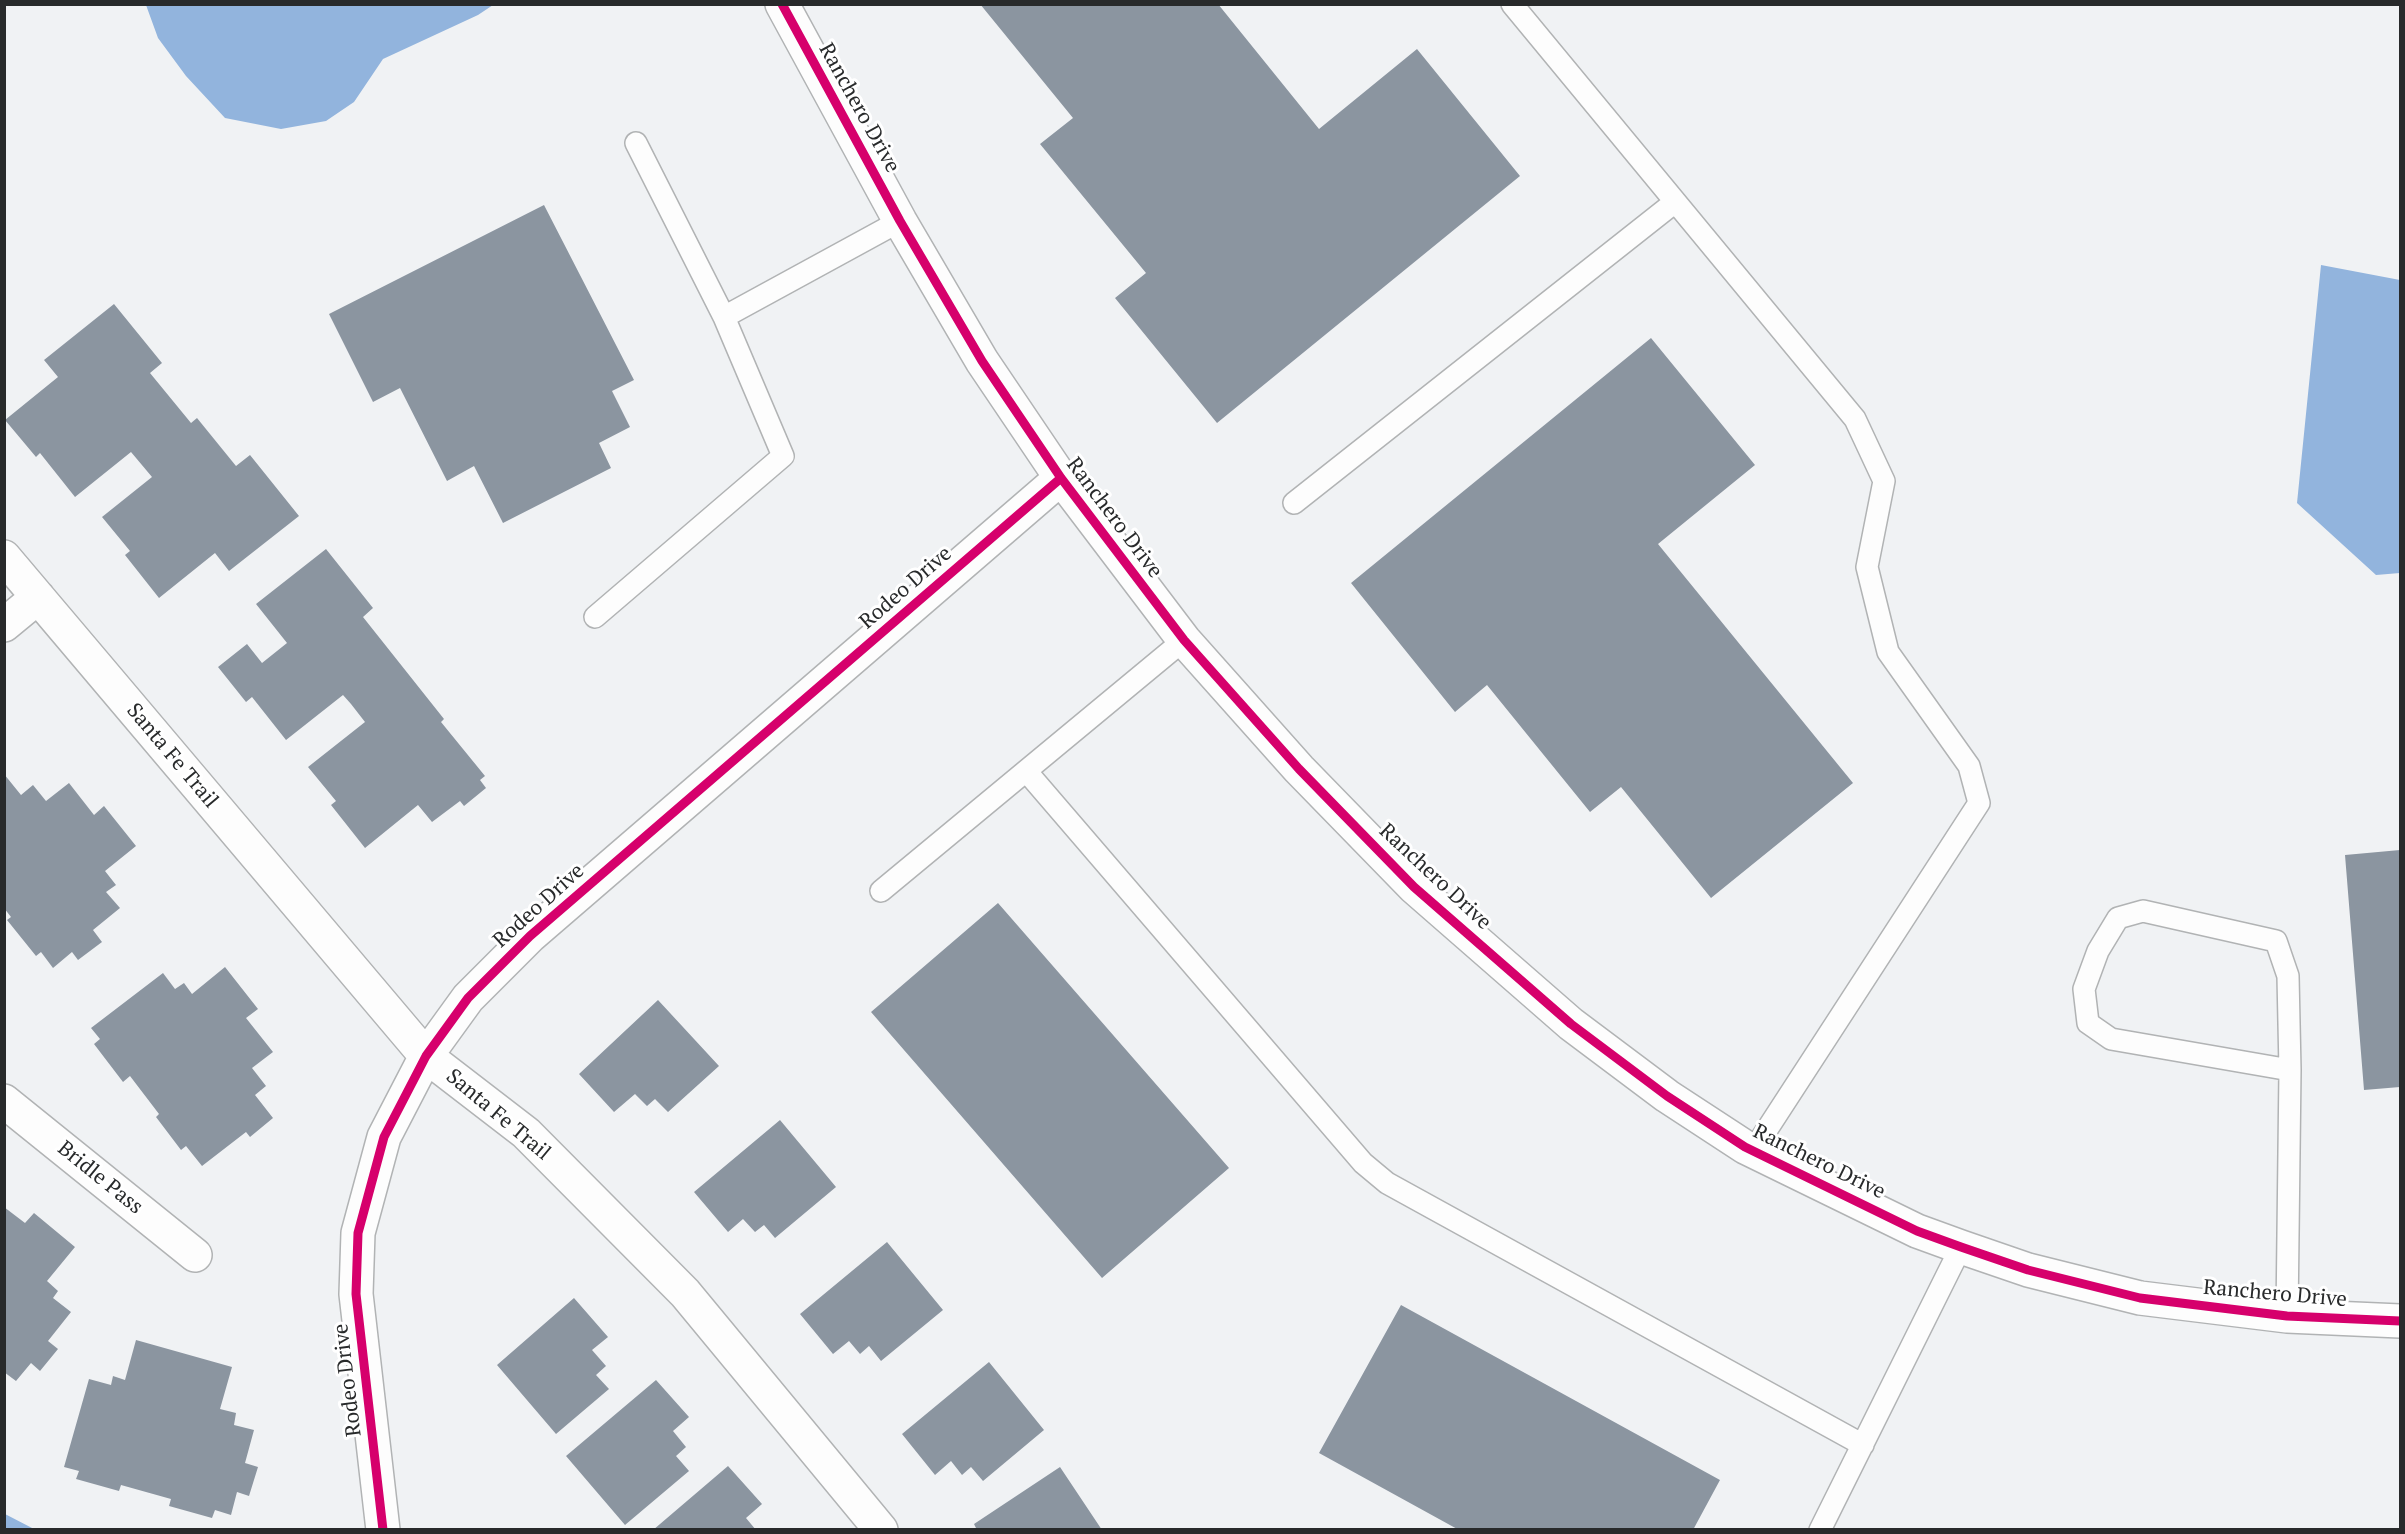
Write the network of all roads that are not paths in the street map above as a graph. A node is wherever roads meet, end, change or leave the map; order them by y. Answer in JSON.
{"nodes":[{"id":1,"x":782,"y":4,"type":"edge"},
{"id":2,"x":1512,"y":4,"type":"edge"},
{"id":3,"x":636,"y":143,"type":"dead end"},
{"id":4,"x":1675,"y":202,"type":"junction"},
{"id":5,"x":900,"y":221,"type":"junction"},
{"id":6,"x":724,"y":317,"type":"junction"},
{"id":7,"x":1060,"y":478,"type":"junction"},
{"id":8,"x":1294,"y":503,"type":"dead end"},
{"id":9,"x":4,"y":557,"type":"edge"},
{"id":10,"x":38,"y":597,"type":"junction"},
{"id":11,"x":595,"y":617,"type":"dead end"},
{"id":12,"x":4,"y":625,"type":"edge"},
{"id":13,"x":1184,"y":640,"type":"junction"},
{"id":14,"x":1027,"y":772,"type":"junction"},
{"id":15,"x":881,"y":891,"type":"dead end"},
{"id":16,"x":426,"y":1056,"type":"junction"},
{"id":17,"x":2290,"y":1070,"type":"junction"},
{"id":18,"x":4,"y":1101,"type":"edge"},
{"id":19,"x":1753,"y":1151,"type":"junction"},
{"id":20,"x":1961,"y":1247,"type":"junction"},
{"id":21,"x":195,"y":1255,"type":"dead end"},
{"id":22,"x":2287,"y":1316,"type":"junction"},
{"id":23,"x":2400,"y":1322,"type":"edge"},
{"id":24,"x":1863,"y":1445,"type":"junction"},
{"id":25,"x":383,"y":1530,"type":"edge"},
{"id":26,"x":881,"y":1530,"type":"edge"},
{"id":27,"x":1820,"y":1530,"type":"edge"}],
"edges":[{"from":1,"to":5,"type":"street","name":"Ranchero Drive"},
{"from":2,"to":4,"type":"lane"},
{"from":3,"to":6,"type":"lane"},
{"from":4,"to":8,"type":"lane"},
{"from":4,"to":19,"type":"lane"},
{"from":5,"to":6,"type":"lane"},
{"from":5,"to":7,"type":"street","name":"Ranchero Drive"},
{"from":6,"to":11,"type":"lane"},
{"from":7,"to":13,"type":"street","name":"Ranchero Drive"},
{"from":7,"to":16,"type":"street","name":"Rodeo Drive"},
{"from":9,"to":10,"type":"street","name":"Santa Fe Trail"},
{"from":10,"to":12,"type":"street"},
{"from":10,"to":16,"type":"street","name":"Santa Fe Trail"},
{"from":13,"to":14,"type":"lane"},
{"from":13,"to":19,"type":"street","name":"Ranchero Drive"},
{"from":14,"to":15,"type":"lane"},
{"from":14,"to":24,"type":"lane"},
{"from":16,"to":25,"type":"street","name":"Rodeo Drive"},
{"from":16,"to":26,"type":"street","name":"Santa Fe Trail"},
{"from":17,"to":17,"type":"lane"},
{"from":17,"to":22,"type":"lane"},
{"from":18,"to":21,"type":"street","name":"Bridle Pass"},
{"from":19,"to":20,"type":"street","name":"Ranchero Drive"},
{"from":20,"to":22,"type":"street","name":"Ranchero Drive"},
{"from":20,"to":24,"type":"lane"},
{"from":22,"to":23,"type":"street","name":"Ranchero Drive"},
{"from":24,"to":27,"type":"lane"}]}
